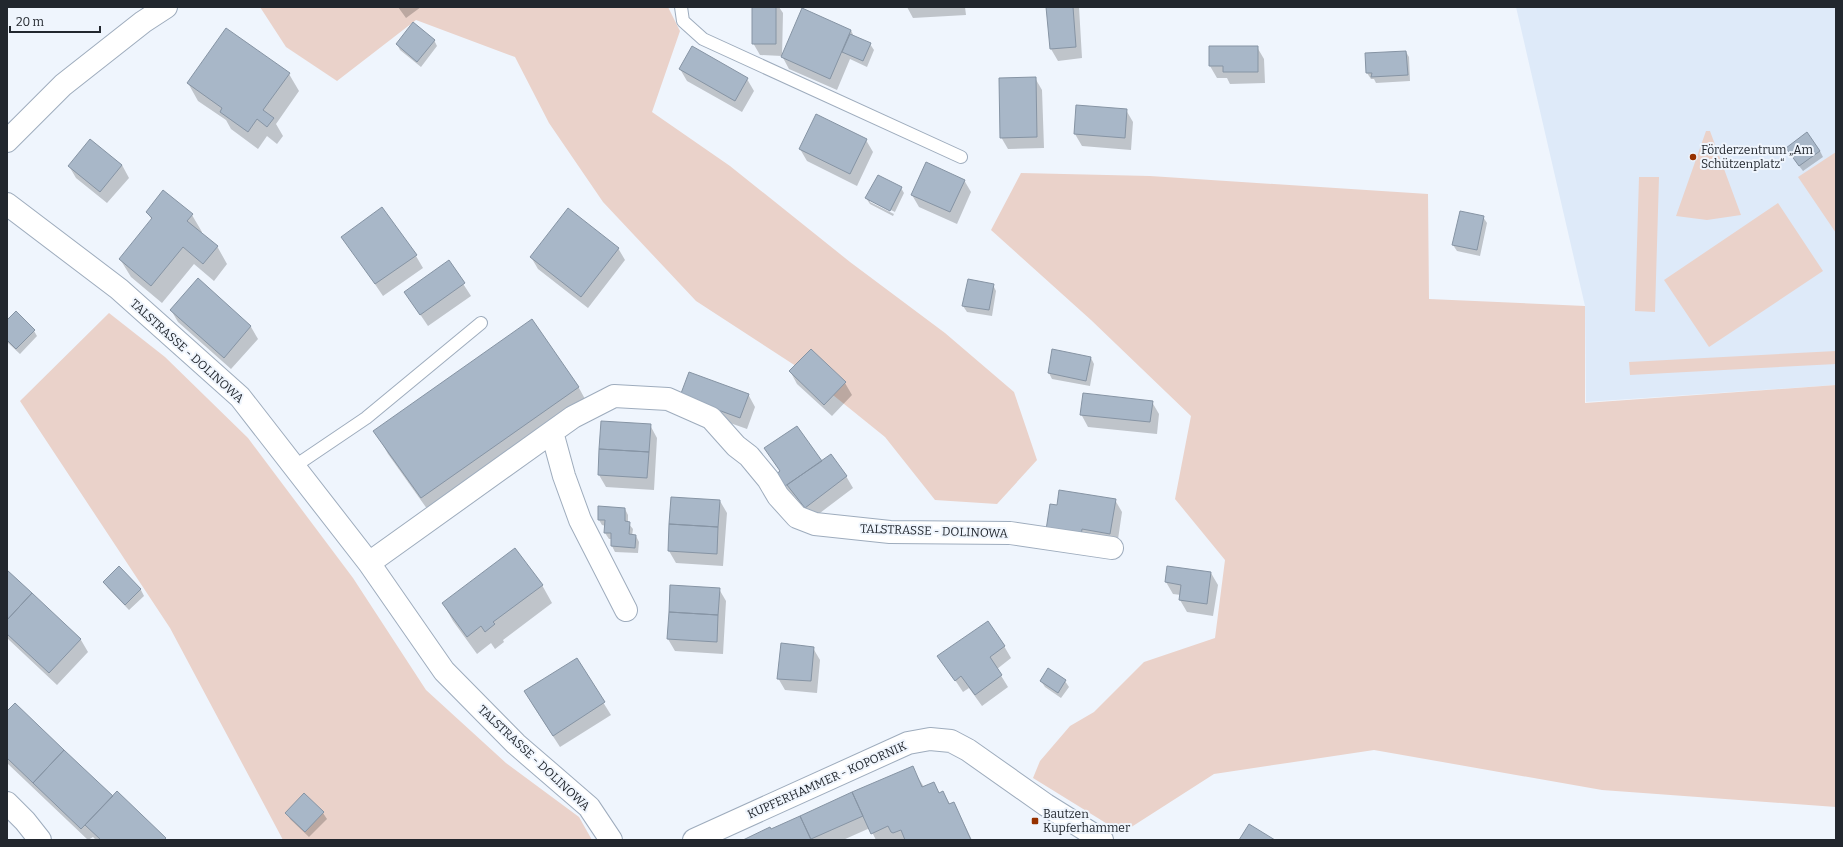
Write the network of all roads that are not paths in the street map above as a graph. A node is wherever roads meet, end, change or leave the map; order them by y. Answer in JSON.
{"nodes":[{"id":1,"x":166,"y":7,"type":"edge"},
{"id":2,"x":681,"y":7,"type":"edge"},
{"id":3,"x":7,"y":141,"type":"edge"},
{"id":4,"x":961,"y":157,"type":"dead end"},
{"id":5,"x":7,"y":204,"type":"edge"},
{"id":6,"x":482,"y":323,"type":"dead end"},
{"id":7,"x":552,"y":432,"type":"junction"},
{"id":8,"x":295,"y":466,"type":"junction"},
{"id":9,"x":1112,"y":548,"type":"dead end"},
{"id":10,"x":369,"y":563,"type":"junction"},
{"id":11,"x":626,"y":610,"type":"dead end"},
{"id":12,"x":7,"y":803,"type":"edge"},
{"id":13,"x":40,"y":840,"type":"edge"},
{"id":14,"x":611,"y":840,"type":"edge"},
{"id":15,"x":694,"y":840,"type":"edge"},
{"id":16,"x":1102,"y":840,"type":"edge"}],
"edges":[{"from":1,"to":3,"type":"street"},
{"from":2,"to":4,"type":"lane"},
{"from":5,"to":8,"type":"street","name":"TALSTRASSE - DOLINOWA"},
{"from":6,"to":8,"type":"lane"},
{"from":7,"to":9,"type":"street","name":"TALSTRASSE - DOLINOWA"},
{"from":7,"to":10,"type":"street","name":"TALSTRASSE - DOLINOWA"},
{"from":7,"to":11,"type":"street"},
{"from":8,"to":10,"type":"street","name":"TALSTRASSE - DOLINOWA"},
{"from":10,"to":14,"type":"street","name":"TALSTRASSE - DOLINOWA"},
{"from":12,"to":13,"type":"street"},
{"from":15,"to":16,"type":"street","name":"KUPFERHAMMER - KOPORNIK"}]}
